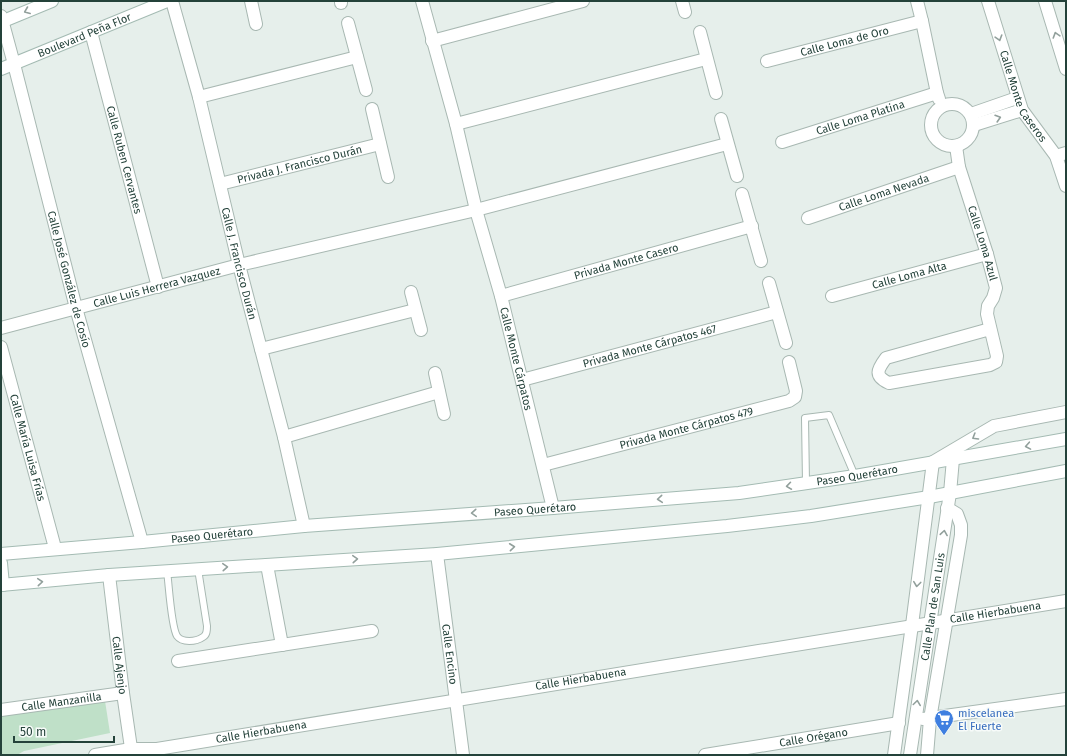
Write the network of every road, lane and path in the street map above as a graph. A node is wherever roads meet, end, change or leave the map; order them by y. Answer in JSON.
{"nodes":[{"id":1,"x":52,"y":1,"type":"edge"},
{"id":2,"x":167,"y":1,"type":"edge"},
{"id":3,"x":172,"y":1,"type":"edge"},
{"id":4,"x":251,"y":1,"type":"edge"},
{"id":5,"x":422,"y":1,"type":"edge"},
{"id":6,"x":583,"y":1,"type":"edge"},
{"id":7,"x":917,"y":1,"type":"edge"},
{"id":8,"x":988,"y":1,"type":"edge"},
{"id":9,"x":1045,"y":1,"type":"edge"},
{"id":10,"x":1,"y":20,"type":"edge"},
{"id":11,"x":922,"y":20,"type":"junction"},
{"id":12,"x":348,"y":23,"type":"dead end"},
{"id":13,"x":256,"y":24,"type":"dead end"},
{"id":14,"x":91,"y":32,"type":"junction"},
{"id":15,"x":700,"y":32,"type":"dead end"},
{"id":16,"x":432,"y":41,"type":"junction"},
{"id":17,"x":357,"y":57,"type":"junction"},
{"id":18,"x":706,"y":59,"type":"junction"},
{"id":19,"x":767,"y":61,"type":"dead end"},
{"id":20,"x":14,"y":64,"type":"junction"},
{"id":21,"x":1,"y":69,"type":"edge"},
{"id":22,"x":1066,"y":69,"type":"edge"},
{"id":23,"x":366,"y":90,"type":"dead end"},
{"id":24,"x":716,"y":93,"type":"dead end"},
{"id":25,"x":937,"y":93,"type":"junction"},
{"id":26,"x":199,"y":97,"type":"junction"},
{"id":27,"x":1018,"y":98,"type":"junction"},
{"id":28,"x":942,"y":106,"type":"junction"},
{"id":29,"x":372,"y":109,"type":"dead end"},
{"id":30,"x":1022,"y":110,"type":"junction"},
{"id":31,"x":720,"y":119,"type":"dead end"},
{"id":32,"x":972,"y":120,"type":"junction"},
{"id":33,"x":456,"y":124,"type":"junction"},
{"id":34,"x":782,"y":142,"type":"dead end"},
{"id":35,"x":380,"y":144,"type":"junction"},
{"id":36,"x":727,"y":144,"type":"junction"},
{"id":37,"x":956,"y":146,"type":"junction"},
{"id":38,"x":1061,"y":154,"type":"edge"},
{"id":39,"x":959,"y":167,"type":"junction"},
{"id":40,"x":737,"y":176,"type":"dead end"},
{"id":41,"x":388,"y":177,"type":"dead end"},
{"id":42,"x":220,"y":184,"type":"junction"},
{"id":43,"x":1066,"y":186,"type":"edge"},
{"id":44,"x":742,"y":194,"type":"dead end"},
{"id":45,"x":476,"y":210,"type":"junction"},
{"id":46,"x":808,"y":218,"type":"dead end"},
{"id":47,"x":752,"y":226,"type":"junction"},
{"id":48,"x":987,"y":254,"type":"junction"},
{"id":49,"x":761,"y":261,"type":"dead end"},
{"id":50,"x":239,"y":265,"type":"junction"},
{"id":51,"x":769,"y":283,"type":"dead end"},
{"id":52,"x":158,"y":287,"type":"junction"},
{"id":53,"x":411,"y":292,"type":"dead end"},
{"id":54,"x":502,"y":296,"type":"junction"},
{"id":55,"x":832,"y":296,"type":"dead end"},
{"id":56,"x":76,"y":308,"type":"junction"},
{"id":57,"x":415,"y":310,"type":"junction"},
{"id":58,"x":777,"y":312,"type":"junction"},
{"id":59,"x":1,"y":328,"type":"edge"},
{"id":60,"x":990,"y":329,"type":"junction"},
{"id":61,"x":421,"y":330,"type":"dead end"},
{"id":62,"x":786,"y":343,"type":"dead end"},
{"id":63,"x":1,"y":347,"type":"edge"},
{"id":64,"x":261,"y":349,"type":"junction"},
{"id":65,"x":789,"y":362,"type":"dead end"},
{"id":66,"x":435,"y":373,"type":"dead end"},
{"id":67,"x":522,"y":380,"type":"junction"},
{"id":68,"x":439,"y":392,"type":"junction"},
{"id":69,"x":1066,"y":412,"type":"edge"},
{"id":70,"x":444,"y":414,"type":"dead end"},
{"id":71,"x":284,"y":437,"type":"junction"},
{"id":72,"x":1066,"y":439,"type":"edge"},
{"id":73,"x":953,"y":459,"type":"junction"},
{"id":74,"x":933,"y":462,"type":"junction"},
{"id":75,"x":542,"y":465,"type":"junction"},
{"id":76,"x":1066,"y":471,"type":"edge"},
{"id":77,"x":855,"y":476,"type":"junction"},
{"id":78,"x":806,"y":483,"type":"junction"},
{"id":79,"x":950,"y":493,"type":"junction"},
{"id":80,"x":929,"y":496,"type":"junction"},
{"id":81,"x":552,"y":508,"type":"junction"},
{"id":82,"x":947,"y":508,"type":"junction"},
{"id":83,"x":304,"y":526,"type":"junction"},
{"id":84,"x":142,"y":542,"type":"junction"},
{"id":85,"x":55,"y":548,"type":"junction"},
{"id":86,"x":1,"y":554,"type":"edge"},
{"id":87,"x":437,"y":554,"type":"junction"},
{"id":88,"x":1,"y":563,"type":"edge"},
{"id":89,"x":267,"y":565,"type":"junction"},
{"id":90,"x":198,"y":569,"type":"junction"},
{"id":91,"x":167,"y":571,"type":"junction"},
{"id":92,"x":109,"y":575,"type":"junction"},
{"id":93,"x":2,"y":585,"type":"edge"},
{"id":94,"x":1066,"y":601,"type":"edge"},
{"id":95,"x":946,"y":620,"type":"junction"},
{"id":96,"x":929,"y":622,"type":"junction"},
{"id":97,"x":912,"y":625,"type":"junction"},
{"id":98,"x":372,"y":630,"type":"dead end"},
{"id":99,"x":282,"y":645,"type":"junction"},
{"id":100,"x":178,"y":661,"type":"dead end"},
{"id":101,"x":123,"y":693,"type":"junction"},
{"id":102,"x":456,"y":698,"type":"junction"},
{"id":103,"x":1066,"y":699,"type":"edge"},
{"id":104,"x":1,"y":710,"type":"edge"},
{"id":105,"x":930,"y":719,"type":"junction"},
{"id":106,"x":915,"y":720,"type":"junction"},
{"id":107,"x":899,"y":723,"type":"junction"},
{"id":108,"x":131,"y":752,"type":"edge"},
{"id":109,"x":95,"y":755,"type":"edge"},
{"id":110,"x":463,"y":755,"type":"edge"},
{"id":111,"x":705,"y":755,"type":"edge"},
{"id":112,"x":894,"y":755,"type":"edge"},
{"id":113,"x":910,"y":755,"type":"edge"},
{"id":114,"x":926,"y":755,"type":"edge"}],
"edges":[{"from":1,"to":10,"type":"street","one_way":true},
{"from":2,"to":14,"type":"street","name":"Boulevard Peña Flor"},
{"from":3,"to":26,"type":"street","name":"Calle J. Francisco Durán"},
{"from":4,"to":13,"type":"street"},
{"from":5,"to":16,"type":"street","name":"Calle Monte Cárpatos"},
{"from":6,"to":16,"type":"street"},
{"from":7,"to":11,"type":"street"},
{"from":8,"to":27,"type":"street","name":"Calle Monte Caseros","one_way":true},
{"from":22,"to":9,"type":"street","one_way":true},
{"from":10,"to":20,"type":"street","name":"Calle José González de Cosío"},
{"from":11,"to":19,"type":"street","name":"Calle Loma de Oro"},
{"from":11,"to":25,"type":"street"},
{"from":12,"to":17,"type":"street"},
{"from":14,"to":20,"type":"street","name":"Boulevard Peña Flor"},
{"from":14,"to":52,"type":"street","name":"Calle Ruben Cervantes"},
{"from":15,"to":18,"type":"street"},
{"from":16,"to":33,"type":"street","name":"Calle Monte Cárpatos"},
{"from":17,"to":23,"type":"street"},
{"from":17,"to":26,"type":"street"},
{"from":18,"to":24,"type":"street"},
{"from":18,"to":33,"type":"street"},
{"from":20,"to":21,"type":"street","name":"Boulevard Peña Flor"},
{"from":20,"to":56,"type":"street","name":"Calle José González de Cosío"},
{"from":25,"to":28,"type":"street"},
{"from":25,"to":34,"type":"street","name":"Calle Loma Platina"},
{"from":26,"to":42,"type":"street","name":"Calle J. Francisco Durán"},
{"from":27,"to":30,"type":"street","name":"Calle Monte Caseros"},
{"from":27,"to":32,"type":"street"},
{"from":28,"to":32,"type":"street"},
{"from":28,"to":37,"type":"street"},
{"from":29,"to":35,"type":"street"},
{"from":32,"to":30,"type":"street","one_way":true},
{"from":30,"to":38,"type":"street","name":"Calle Monte Caseros"},
{"from":31,"to":36,"type":"street"},
{"from":32,"to":37,"type":"street"},
{"from":33,"to":45,"type":"street","name":"Calle Monte Cárpatos"},
{"from":35,"to":41,"type":"street"},
{"from":35,"to":42,"type":"street","name":"Privada J. Francisco Durán"},
{"from":36,"to":40,"type":"street"},
{"from":36,"to":45,"type":"street"},
{"from":37,"to":39,"type":"street","name":"Calle Loma Azul"},
{"from":38,"to":43,"type":"street","name":"Calle Monte Caseros"},
{"from":39,"to":46,"type":"street","name":"Calle Loma Nevada"},
{"from":39,"to":48,"type":"street","name":"Calle Loma Azul"},
{"from":42,"to":50,"type":"street","name":"Calle J. Francisco Durán"},
{"from":44,"to":47,"type":"street"},
{"from":45,"to":50,"type":"street","name":"Calle Luis Herrera Vazquez"},
{"from":45,"to":54,"type":"street","name":"Calle Monte Cárpatos"},
{"from":47,"to":49,"type":"street"},
{"from":47,"to":54,"type":"street","name":"Privada Monte Casero"},
{"from":48,"to":55,"type":"street","name":"Calle Loma Alta"},
{"from":48,"to":60,"type":"street","name":"Calle Loma Azul"},
{"from":50,"to":52,"type":"street","name":"Calle Luis Herrera Vazquez"},
{"from":50,"to":64,"type":"street","name":"Calle J. Francisco Durán"},
{"from":51,"to":58,"type":"street"},
{"from":52,"to":56,"type":"street","name":"Calle Luis Herrera Vazquez"},
{"from":53,"to":57,"type":"street"},
{"from":54,"to":67,"type":"street","name":"Calle Monte Cárpatos"},
{"from":56,"to":59,"type":"street","name":"Calle Luis Herrera Vazquez"},
{"from":56,"to":84,"type":"street","name":"Calle José González de Cosío"},
{"from":57,"to":61,"type":"street"},
{"from":57,"to":64,"type":"street"},
{"from":58,"to":62,"type":"street"},
{"from":58,"to":67,"type":"street","name":"Privada Monte Cárpatos 467"},
{"from":60,"to":60,"type":"street","name":"Calle Loma Azul"},
{"from":63,"to":85,"type":"street","name":"Calle María Luisa Frías"},
{"from":64,"to":71,"type":"street","name":"Calle J. Francisco Durán"},
{"from":65,"to":75,"type":"street","name":"Privada Monte Cárpatos 479"},
{"from":66,"to":68,"type":"street"},
{"from":67,"to":75,"type":"street","name":"Calle Monte Cárpatos"},
{"from":68,"to":70,"type":"street"},
{"from":68,"to":71,"type":"street"},
{"from":69,"to":74,"type":"street","one_way":true},
{"from":71,"to":83,"type":"street","name":"Calle J. Francisco Durán"},
{"from":72,"to":73,"type":"street","name":"Paseo Querétaro","one_way":true},
{"from":73,"to":74,"type":"street","name":"Paseo Querétaro"},
{"from":73,"to":79,"type":"street","name":"Calle Plan de San Luis"},
{"from":74,"to":77,"type":"street","name":"Paseo Querétaro"},
{"from":74,"to":80,"type":"street","name":"Calle Plan de San Luis"},
{"from":75,"to":81,"type":"street","name":"Calle Monte Cárpatos"},
{"from":76,"to":79,"type":"street"},
{"from":77,"to":78,"type":"street","name":"Paseo Querétaro"},
{"from":77,"to":78,"type":"lane"},
{"from":78,"to":81,"type":"street","name":"Paseo Querétaro","one_way":true},
{"from":79,"to":80,"type":"street"},
{"from":79,"to":82,"type":"street","name":"Calle Plan de San Luis"},
{"from":87,"to":80,"type":"street","one_way":true},
{"from":80,"to":97,"type":"street","name":"Calle Plan de San Luis","one_way":true},
{"from":81,"to":83,"type":"street","name":"Paseo Querétaro","one_way":true},
{"from":82,"to":95,"type":"street"},
{"from":96,"to":82,"type":"street","name":"Calle Plan de San Luis","one_way":true},
{"from":83,"to":84,"type":"street","name":"Paseo Querétaro"},
{"from":84,"to":85,"type":"street","name":"Paseo Querétaro"},
{"from":85,"to":86,"type":"street","name":"Paseo Querétaro"},
{"from":89,"to":87,"type":"street","one_way":true},
{"from":87,"to":102,"type":"street","name":"Calle Encino"},
{"from":88,"to":93,"type":"street"},
{"from":90,"to":89,"type":"street","one_way":true},
{"from":89,"to":99,"type":"street"},
{"from":90,"to":91,"type":"street"},
{"from":90,"to":91,"type":"lane"},
{"from":91,"to":92,"type":"street"},
{"from":93,"to":92,"type":"street","one_way":true},
{"from":92,"to":101,"type":"street","name":"Calle Ajenjo"},
{"from":94,"to":95,"type":"street","name":"Calle Hierbabuena"},
{"from":95,"to":96,"type":"street","name":"Calle Hierbabuena"},
{"from":95,"to":105,"type":"street"},
{"from":96,"to":97,"type":"street","name":"Calle Hierbabuena"},
{"from":106,"to":96,"type":"street","name":"Calle Plan de San Luis","one_way":true},
{"from":97,"to":102,"type":"street","name":"Calle Hierbabuena"},
{"from":97,"to":107,"type":"street","name":"Calle Plan de San Luis"},
{"from":98,"to":99,"type":"street"},
{"from":99,"to":100,"type":"street"},
{"from":101,"to":104,"type":"street","name":"Calle Manzanilla"},
{"from":101,"to":108,"type":"street","name":"Calle Ajenjo"},
{"from":102,"to":108,"type":"street","name":"Calle Hierbabuena"},
{"from":102,"to":110,"type":"street","name":"Calle Encino"},
{"from":103,"to":105,"type":"street"},
{"from":105,"to":106,"type":"street"},
{"from":105,"to":114,"type":"street"},
{"from":106,"to":113,"type":"street","name":"Calle Plan de San Luis"},
{"from":107,"to":111,"type":"street","name":"Calle Orégano"},
{"from":107,"to":112,"type":"street","name":"Calle Plan de San Luis"},
{"from":108,"to":109,"type":"street","name":"Calle Hierbabuena"}]}
